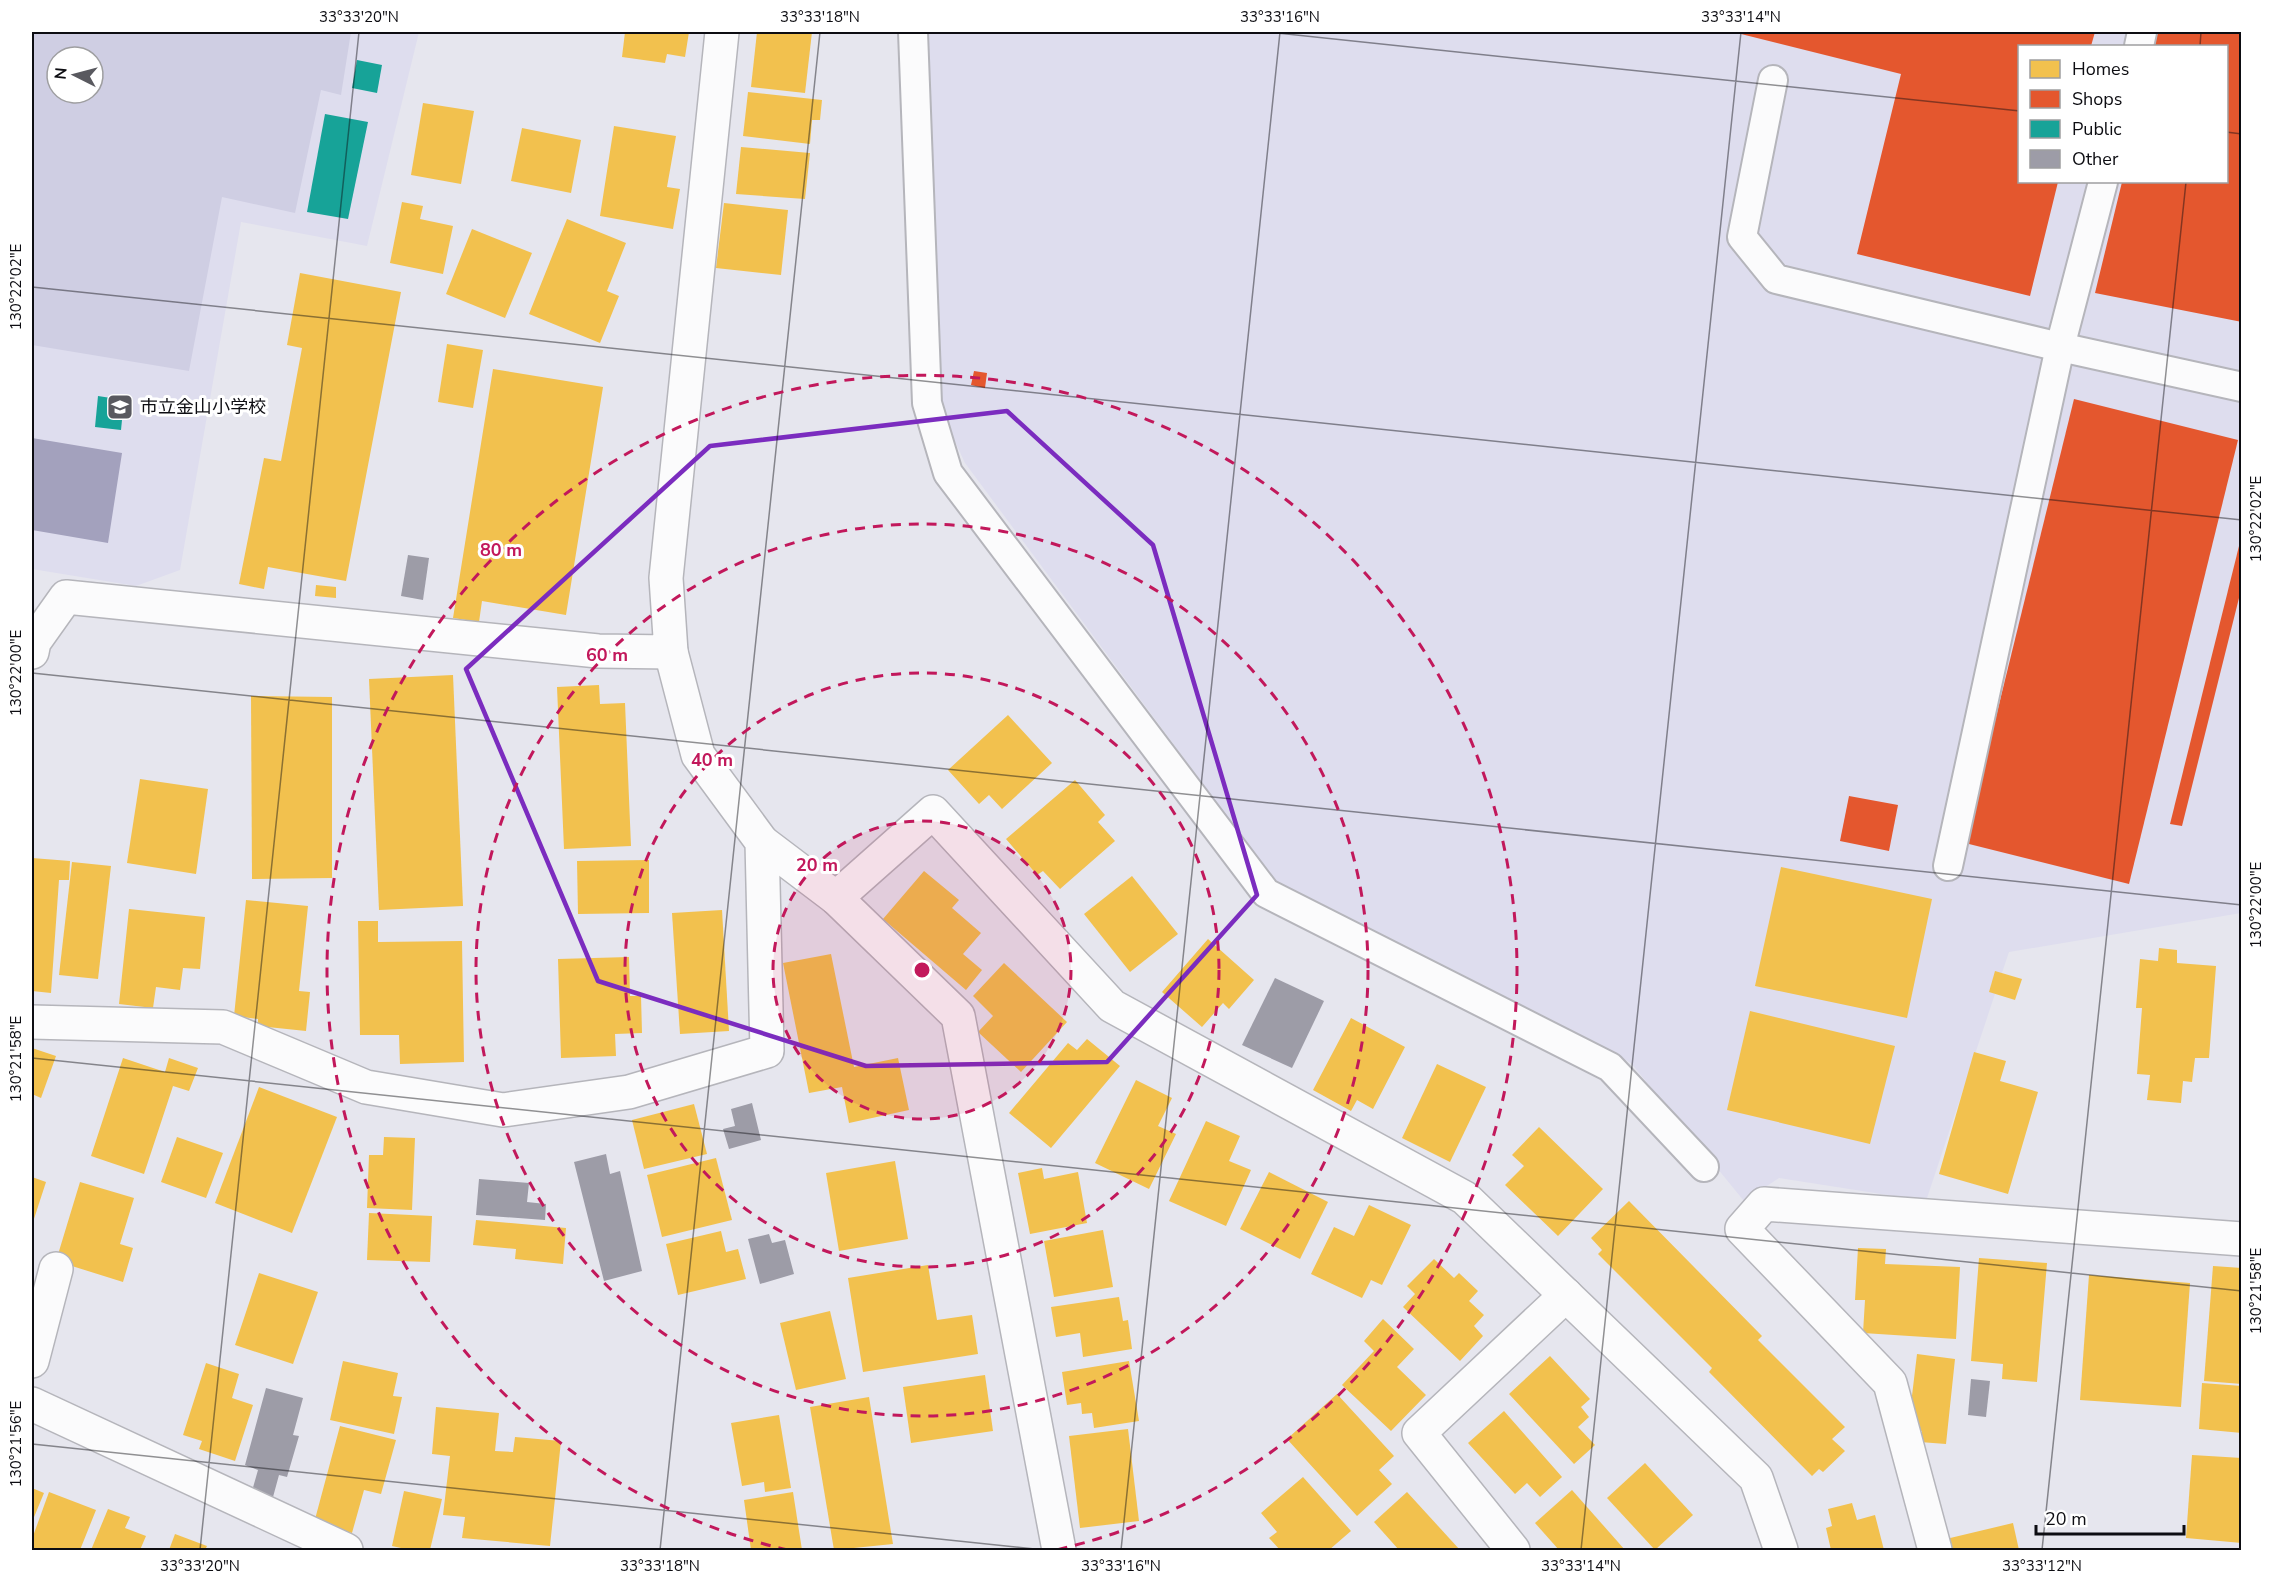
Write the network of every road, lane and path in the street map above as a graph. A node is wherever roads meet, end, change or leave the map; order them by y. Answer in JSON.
{"nodes":[{"id":1,"x":722,"y":32,"type":"edge"},
{"id":2,"x":913,"y":32,"type":"edge"},
{"id":3,"x":1773,"y":80,"type":"dead end"},
{"id":4,"x":2103,"y":183,"type":"edge"},
{"id":5,"x":2060,"y":347,"type":"junction"},
{"id":6,"x":2241,"y":387,"type":"edge"},
{"id":7,"x":32,"y":652,"type":"edge"},
{"id":8,"x":671,"y":652,"type":"junction"},
{"id":9,"x":762,"y":842,"type":"junction"},
{"id":10,"x":1948,"y":866,"type":"dead end"},
{"id":11,"x":836,"y":898,"type":"junction"},
{"id":12,"x":32,"y":1022,"type":"edge"},
{"id":13,"x":1704,"y":1167,"type":"dead end"},
{"id":14,"x":2241,"y":1239,"type":"edge"},
{"id":15,"x":56,"y":1269,"type":"dead end"},
{"id":16,"x":1566,"y":1295,"type":"junction"},
{"id":17,"x":32,"y":1361,"type":"edge"},
{"id":18,"x":32,"y":1404,"type":"edge"},
{"id":19,"x":346,"y":1551,"type":"edge"},
{"id":20,"x":1059,"y":1551,"type":"edge"},
{"id":21,"x":1513,"y":1551,"type":"edge"},
{"id":22,"x":1781,"y":1551,"type":"edge"},
{"id":23,"x":1935,"y":1551,"type":"edge"}],
"edges":[{"from":1,"to":8,"type":"street"},
{"from":2,"to":13,"type":"lane"},
{"from":3,"to":5,"type":"lane"},
{"from":4,"to":5,"type":"lane"},
{"from":5,"to":6,"type":"lane"},
{"from":5,"to":10,"type":"lane"},
{"from":7,"to":8,"type":"street"},
{"from":8,"to":9,"type":"street"},
{"from":9,"to":11,"type":"street"},
{"from":9,"to":12,"type":"street"},
{"from":11,"to":16,"type":"street"},
{"from":11,"to":20,"type":"street"},
{"from":14,"to":23,"type":"street"},
{"from":15,"to":17,"type":"street"},
{"from":16,"to":21,"type":"street"},
{"from":16,"to":22,"type":"street"},
{"from":18,"to":19,"type":"street"}]}
